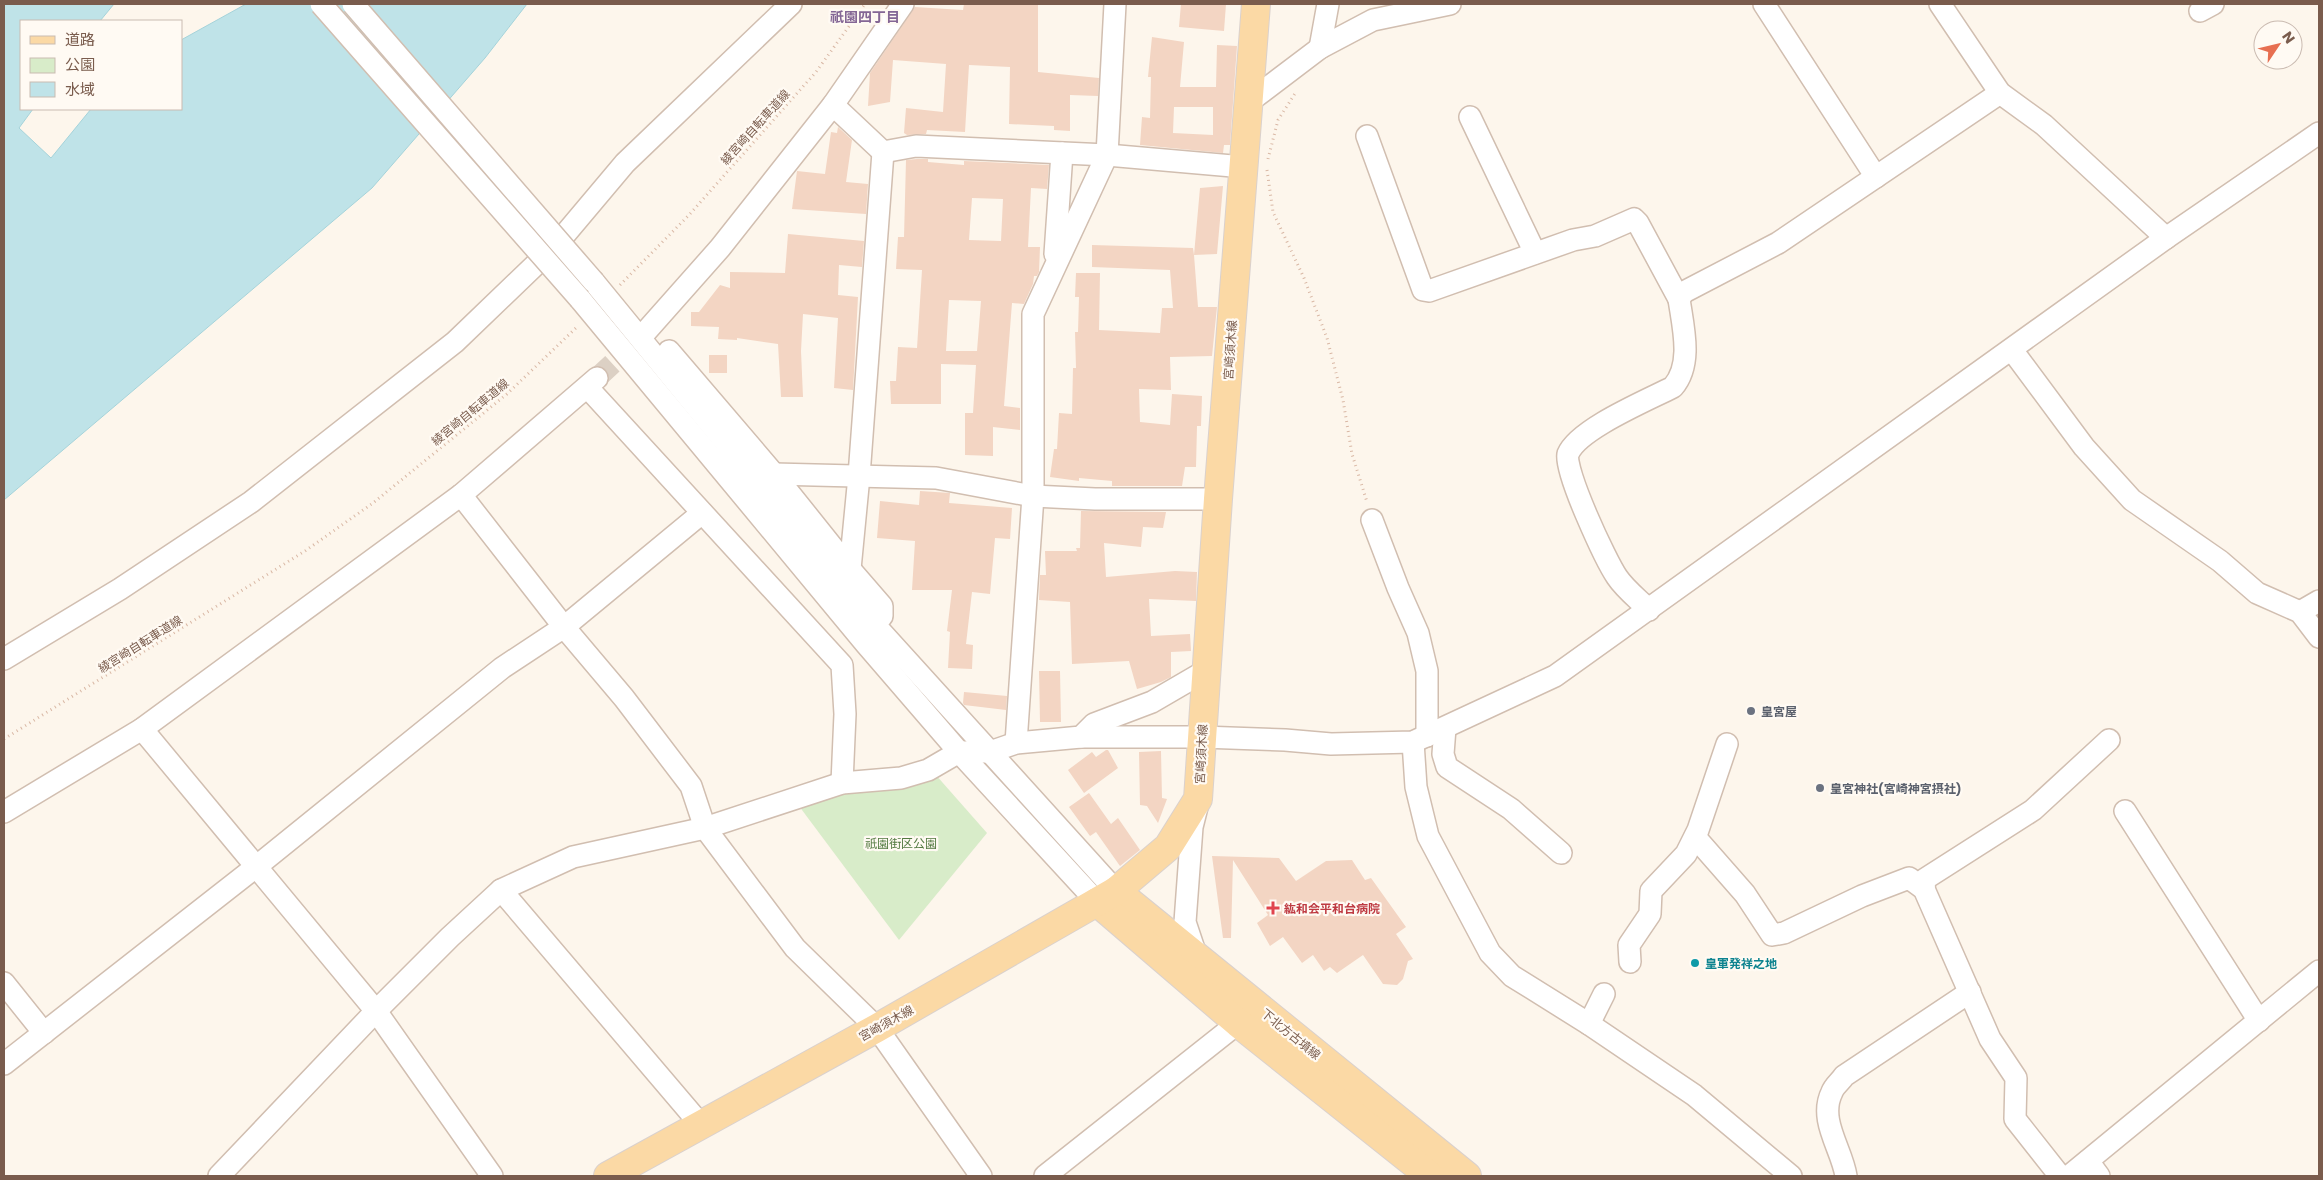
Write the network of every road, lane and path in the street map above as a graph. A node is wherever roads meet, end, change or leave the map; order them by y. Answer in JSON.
{"nodes":[{"id":1,"x":321,"y":4,"type":"edge"},
{"id":2,"x":353,"y":4,"type":"edge"},
{"id":3,"x":791,"y":4,"type":"edge"},
{"id":4,"x":865,"y":4,"type":"edge"},
{"id":5,"x":904,"y":4,"type":"edge"},
{"id":6,"x":1115,"y":4,"type":"edge"},
{"id":7,"x":1256,"y":4,"type":"edge"},
{"id":8,"x":1328,"y":4,"type":"edge"},
{"id":9,"x":1450,"y":4,"type":"edge"},
{"id":10,"x":1764,"y":4,"type":"edge"},
{"id":11,"x":1940,"y":4,"type":"edge"},
{"id":12,"x":1320,"y":48,"type":"junction"},
{"id":13,"x":1300,"y":87,"type":"dead end"},
{"id":14,"x":2000,"y":93,"type":"junction"},
{"id":15,"x":1250,"y":102,"type":"junction"},
{"id":16,"x":833,"y":105,"type":"junction"},
{"id":17,"x":1470,"y":116,"type":"dead end"},
{"id":18,"x":2319,"y":133,"type":"edge"},
{"id":19,"x":1367,"y":136,"type":"dead end"},
{"id":20,"x":883,"y":152,"type":"junction"},
{"id":21,"x":1062,"y":153,"type":"junction"},
{"id":22,"x":1107,"y":155,"type":"junction"},
{"id":23,"x":1244,"y":167,"type":"junction"},
{"id":24,"x":1876,"y":177,"type":"junction"},
{"id":25,"x":2166,"y":238,"type":"junction"},
{"id":26,"x":1535,"y":253,"type":"junction"},
{"id":27,"x":1055,"y":267,"type":"junction"},
{"id":28,"x":619,"y":286,"type":"dead end"},
{"id":29,"x":1679,"y":299,"type":"junction"},
{"id":30,"x":584,"y":321,"type":"dead end"},
{"id":31,"x":2012,"y":350,"type":"junction"},
{"id":32,"x":774,"y":474,"type":"junction"},
{"id":33,"x":859,"y":476,"type":"junction"},
{"id":34,"x":461,"y":495,"type":"junction"},
{"id":35,"x":1033,"y":496,"type":"junction"},
{"id":36,"x":1218,"y":498,"type":"junction"},
{"id":37,"x":702,"y":513,"type":"junction"},
{"id":38,"x":1372,"y":520,"type":"joint"},
{"id":39,"x":850,"y":568,"type":"junction"},
{"id":40,"x":2319,"y":601,"type":"edge"},
{"id":41,"x":1649,"y":610,"type":"junction"},
{"id":42,"x":2300,"y":612,"type":"junction"},
{"id":43,"x":874,"y":624,"type":"junction"},
{"id":44,"x":564,"y":627,"type":"junction"},
{"id":45,"x":2319,"y":637,"type":"edge"},
{"id":46,"x":866,"y":644,"type":"junction"},
{"id":47,"x":4,"y":659,"type":"edge"},
{"id":48,"x":842,"y":665,"type":"junction"},
{"id":49,"x":1207,"y":670,"type":"junction"},
{"id":50,"x":142,"y":729,"type":"junction"},
{"id":51,"x":1429,"y":735,"type":"junction"},
{"id":52,"x":1081,"y":737,"type":"junction"},
{"id":53,"x":1202,"y":737,"type":"junction"},
{"id":54,"x":4,"y":739,"type":"edge"},
{"id":55,"x":2109,"y":740,"type":"dead end"},
{"id":56,"x":1016,"y":743,"type":"junction"},
{"id":57,"x":1727,"y":744,"type":"dead end"},
{"id":58,"x":960,"y":752,"type":"junction"},
{"id":59,"x":990,"y":752,"type":"junction"},
{"id":60,"x":842,"y":783,"type":"junction"},
{"id":61,"x":1198,"y":799,"type":"junction"},
{"id":62,"x":2125,"y":811,"type":"dead end"},
{"id":63,"x":4,"y":812,"type":"edge"},
{"id":64,"x":705,"y":828,"type":"junction"},
{"id":65,"x":1694,"y":837,"type":"junction"},
{"id":66,"x":1561,"y":853,"type":"dead end"},
{"id":67,"x":257,"y":866,"type":"junction"},
{"id":68,"x":1924,"y":889,"type":"junction"},
{"id":69,"x":501,"y":890,"type":"junction"},
{"id":70,"x":1106,"y":897,"type":"junction"},
{"id":71,"x":1197,"y":958,"type":"junction"},
{"id":72,"x":1630,"y":962,"type":"dead end"},
{"id":73,"x":2319,"y":971,"type":"edge"},
{"id":74,"x":4,"y":983,"type":"edge"},
{"id":75,"x":1970,"y":992,"type":"junction"},
{"id":76,"x":1604,"y":994,"type":"dead end"},
{"id":77,"x":376,"y":1011,"type":"junction"},
{"id":78,"x":2259,"y":1020,"type":"junction"},
{"id":79,"x":1238,"y":1023,"type":"junction"},
{"id":80,"x":1589,"y":1024,"type":"junction"},
{"id":81,"x":877,"y":1028,"type":"junction"},
{"id":82,"x":44,"y":1032,"type":"junction"},
{"id":83,"x":4,"y":1064,"type":"edge"},
{"id":84,"x":701,"y":1125,"type":"junction"},
{"id":85,"x":2093,"y":1169,"type":"edge"},
{"id":86,"x":220,"y":1176,"type":"edge"},
{"id":87,"x":492,"y":1176,"type":"edge"},
{"id":88,"x":608,"y":1176,"type":"edge"},
{"id":89,"x":981,"y":1176,"type":"edge"},
{"id":90,"x":1045,"y":1176,"type":"edge"},
{"id":91,"x":1430,"y":1176,"type":"edge"},
{"id":92,"x":1467,"y":1176,"type":"edge"},
{"id":93,"x":1791,"y":1176,"type":"edge"},
{"id":94,"x":1846,"y":1176,"type":"edge"},
{"id":95,"x":2060,"y":1176,"type":"edge"},
{"id":96,"x":2069,"y":1176,"type":"edge"}],
"edges":[{"from":1,"to":46,"type":"street","bridge":true},
{"from":2,"to":43,"type":"street","bridge":true},
{"from":3,"to":47,"type":"street"},
{"from":4,"to":28,"type":"path","name":"綾宮崎自転車道線"},
{"from":5,"to":16,"type":"street"},
{"from":6,"to":22,"type":"street"},
{"from":7,"to":15,"type":"main road","name":"宮崎須木線"},
{"from":8,"to":12,"type":"street"},
{"from":9,"to":12,"type":"street"},
{"from":10,"to":24,"type":"street"},
{"from":11,"to":14,"type":"street"},
{"from":12,"to":15,"type":"street"},
{"from":13,"to":38,"type":"path"},
{"from":14,"to":24,"type":"street"},
{"from":14,"to":25,"type":"street"},
{"from":15,"to":23,"type":"main road","name":"宮崎須木線"},
{"from":16,"to":20,"type":"street"},
{"from":16,"to":32,"type":"street"},
{"from":17,"to":26,"type":"street"},
{"from":18,"to":25,"type":"street"},
{"from":19,"to":26,"type":"street"},
{"from":20,"to":21,"type":"street"},
{"from":20,"to":33,"type":"street"},
{"from":21,"to":22,"type":"street"},
{"from":21,"to":27,"type":"street"},
{"from":22,"to":23,"type":"street"},
{"from":22,"to":27,"type":"street"},
{"from":23,"to":36,"type":"main road","name":"宮崎須木線"},
{"from":24,"to":29,"type":"street"},
{"from":25,"to":31,"type":"street"},
{"from":26,"to":29,"type":"street"},
{"from":27,"to":35,"type":"street"},
{"from":29,"to":41,"type":"street"},
{"from":30,"to":54,"type":"path","name":"綾宮崎自転車道線"},
{"from":31,"to":41,"type":"street"},
{"from":31,"to":42,"type":"street"},
{"from":32,"to":33,"type":"street"},
{"from":32,"to":39,"type":"street"},
{"from":33,"to":35,"type":"street"},
{"from":33,"to":39,"type":"street"},
{"from":34,"to":37,"type":"street"},
{"from":34,"to":44,"type":"street"},
{"from":34,"to":50,"type":"street"},
{"from":35,"to":36,"type":"street"},
{"from":35,"to":56,"type":"street"},
{"from":36,"to":49,"type":"main road","name":"宮崎須木線"},
{"from":37,"to":44,"type":"street"},
{"from":37,"to":48,"type":"street"},
{"from":38,"to":51,"type":"street"},
{"from":39,"to":43,"type":"street"},
{"from":40,"to":42,"type":"street"},
{"from":41,"to":51,"type":"street"},
{"from":42,"to":45,"type":"street"},
{"from":43,"to":59,"type":"street"},
{"from":44,"to":64,"type":"street"},
{"from":44,"to":67,"type":"street"},
{"from":46,"to":48,"type":"street"},
{"from":46,"to":58,"type":"street"},
{"from":48,"to":60,"type":"street"},
{"from":49,"to":52,"type":"street"},
{"from":49,"to":53,"type":"main road","name":"宮崎須木線"},
{"from":50,"to":63,"type":"street"},
{"from":50,"to":67,"type":"street"},
{"from":51,"to":53,"type":"street"},
{"from":51,"to":66,"type":"street"},
{"from":51,"to":80,"type":"street"},
{"from":52,"to":53,"type":"street"},
{"from":52,"to":56,"type":"street"},
{"from":53,"to":61,"type":"main road","name":"宮崎須木線"},
{"from":55,"to":68,"type":"street"},
{"from":56,"to":59,"type":"street"},
{"from":57,"to":65,"type":"street"},
{"from":58,"to":59,"type":"street"},
{"from":58,"to":60,"type":"street"},
{"from":58,"to":70,"type":"street"},
{"from":59,"to":70,"type":"street"},
{"from":60,"to":64,"type":"street"},
{"from":61,"to":70,"type":"main road","name":"宮崎須木線"},
{"from":61,"to":71,"type":"street"},
{"from":62,"to":78,"type":"street"},
{"from":64,"to":69,"type":"street"},
{"from":64,"to":81,"type":"street"},
{"from":65,"to":68,"type":"street"},
{"from":65,"to":72,"type":"street"},
{"from":67,"to":77,"type":"street"},
{"from":67,"to":82,"type":"street"},
{"from":68,"to":75,"type":"street"},
{"from":69,"to":77,"type":"street"},
{"from":69,"to":84,"type":"street"},
{"from":70,"to":71,"type":"main road","name":"下北方古墳線"},
{"from":70,"to":79,"type":"main road","name":"下北方古墳線"},
{"from":70,"to":81,"type":"main road","name":"宮崎須木線"},
{"from":71,"to":92,"type":"main road","name":"下北方古墳線"},
{"from":73,"to":78,"type":"street"},
{"from":74,"to":82,"type":"street"},
{"from":75,"to":94,"type":"street"},
{"from":75,"to":95,"type":"street"},
{"from":76,"to":80,"type":"street"},
{"from":77,"to":86,"type":"street"},
{"from":77,"to":87,"type":"street"},
{"from":78,"to":85,"type":"street"},
{"from":79,"to":90,"type":"street"},
{"from":79,"to":91,"type":"main road","name":"下北方古墳線"},
{"from":80,"to":93,"type":"street"},
{"from":81,"to":84,"type":"main road","name":"宮崎須木線"},
{"from":81,"to":89,"type":"street"},
{"from":82,"to":83,"type":"street"},
{"from":84,"to":88,"type":"main road","name":"宮崎須木線"},
{"from":85,"to":96,"type":"street"}]}
